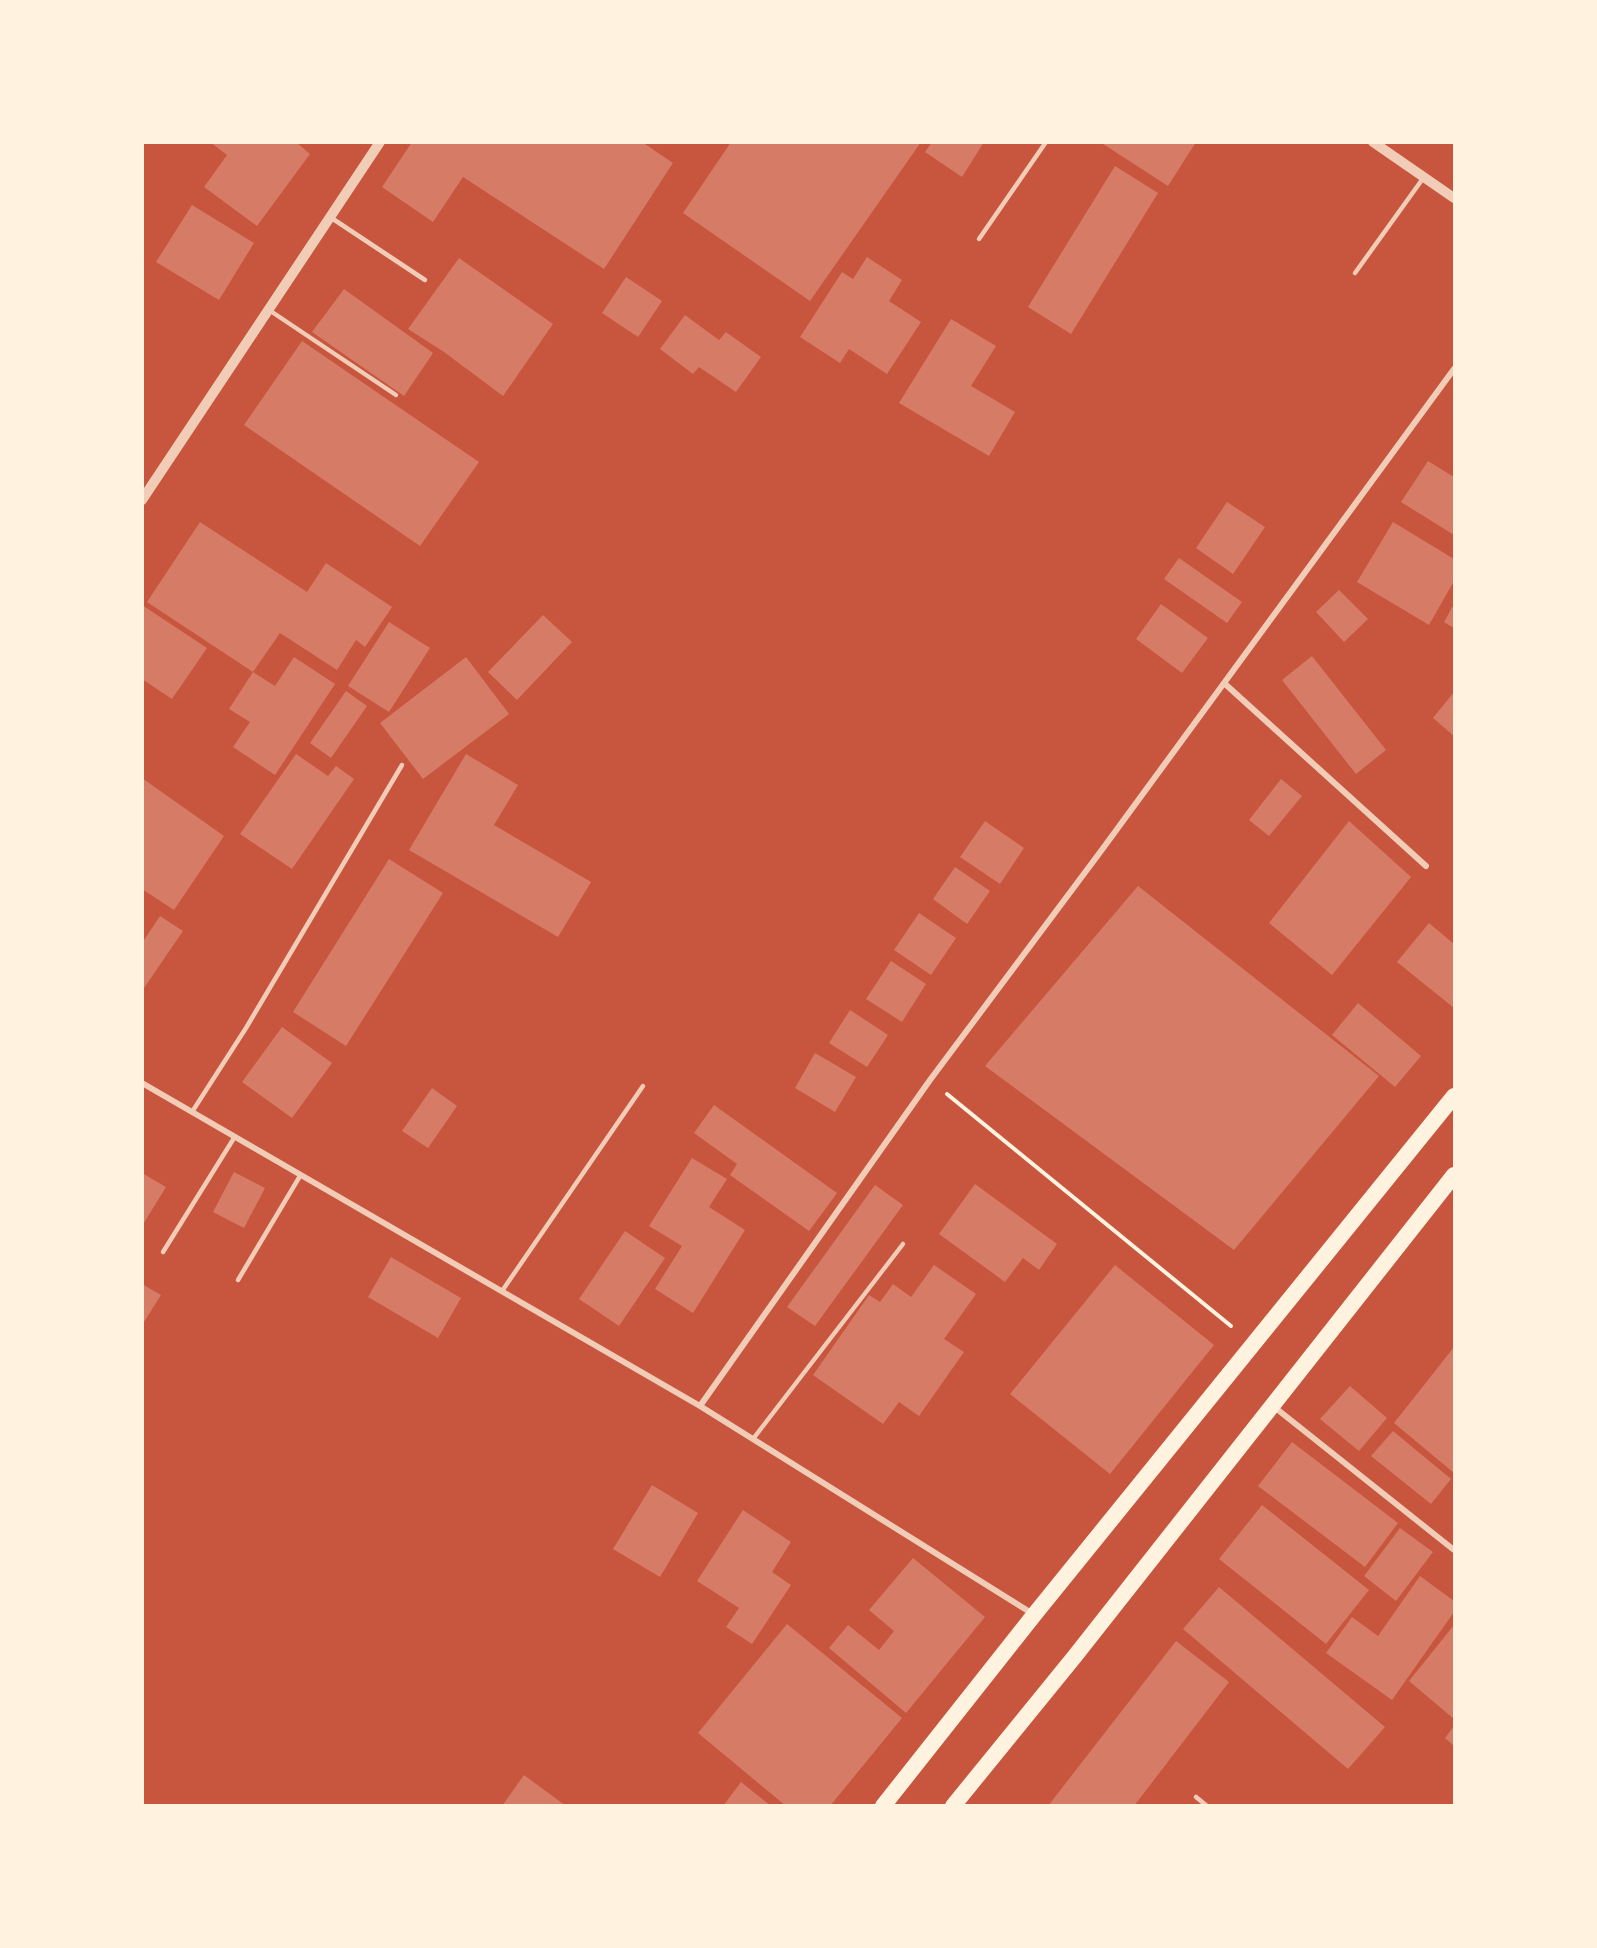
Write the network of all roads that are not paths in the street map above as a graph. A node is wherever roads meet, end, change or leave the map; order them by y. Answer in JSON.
{"nodes":[{"id":1,"x":380,"y":142,"type":"edge"},
{"id":2,"x":1046,"y":142,"type":"edge"},
{"id":3,"x":1373,"y":142,"type":"edge"},
{"id":4,"x":1424,"y":177,"type":"junction"},
{"id":5,"x":1455,"y":198,"type":"edge"},
{"id":6,"x":330,"y":217,"type":"junction"},
{"id":7,"x":979,"y":239,"type":"dead end"},
{"id":8,"x":1355,"y":273,"type":"dead end"},
{"id":9,"x":425,"y":280,"type":"dead end"},
{"id":10,"x":269,"y":310,"type":"junction"},
{"id":11,"x":1455,"y":369,"type":"edge"},
{"id":12,"x":1452,"y":378,"type":"edge"},
{"id":13,"x":396,"y":394,"type":"dead end"},
{"id":14,"x":142,"y":500,"type":"edge"},
{"id":15,"x":1224,"y":683,"type":"junction"},
{"id":16,"x":402,"y":765,"type":"dead end"},
{"id":17,"x":1426,"y":866,"type":"dead end"},
{"id":18,"x":142,"y":1083,"type":"edge"},
{"id":19,"x":643,"y":1086,"type":"dead end"},
{"id":20,"x":1455,"y":1096,"type":"edge"},
{"id":21,"x":192,"y":1112,"type":"junction"},
{"id":22,"x":234,"y":1138,"type":"junction"},
{"id":23,"x":1455,"y":1175,"type":"edge"},
{"id":24,"x":300,"y":1176,"type":"junction"},
{"id":25,"x":903,"y":1244,"type":"dead end"},
{"id":26,"x":163,"y":1252,"type":"dead end"},
{"id":27,"x":238,"y":1280,"type":"dead end"},
{"id":28,"x":502,"y":1291,"type":"junction"},
{"id":29,"x":700,"y":1406,"type":"junction"},
{"id":30,"x":1272,"y":1406,"type":"junction"},
{"id":31,"x":753,"y":1439,"type":"junction"},
{"id":32,"x":1455,"y":1550,"type":"edge"},
{"id":33,"x":1034,"y":1615,"type":"junction"},
{"id":34,"x":1196,"y":1797,"type":"dead end"},
{"id":35,"x":883,"y":1806,"type":"edge"},
{"id":36,"x":953,"y":1806,"type":"edge"},
{"id":37,"x":1207,"y":1806,"type":"edge"}],
"edges":[{"from":1,"to":6,"type":"street"},
{"from":2,"to":7,"type":"lane"},
{"from":3,"to":4,"type":"street"},
{"from":4,"to":5,"type":"street"},
{"from":4,"to":8,"type":"lane"},
{"from":6,"to":9,"type":"lane"},
{"from":6,"to":10,"type":"street"},
{"from":10,"to":13,"type":"lane"},
{"from":10,"to":14,"type":"street"},
{"from":11,"to":12,"type":"street"},
{"from":12,"to":15,"type":"street"},
{"from":15,"to":17,"type":"street"},
{"from":15,"to":29,"type":"street"},
{"from":16,"to":21,"type":"lane"},
{"from":18,"to":21,"type":"street"},
{"from":19,"to":28,"type":"lane"},
{"from":20,"to":33,"type":"highway"},
{"from":21,"to":22,"type":"street"},
{"from":22,"to":24,"type":"street"},
{"from":22,"to":26,"type":"lane"},
{"from":23,"to":30,"type":"highway"},
{"from":24,"to":27,"type":"lane"},
{"from":24,"to":28,"type":"street"},
{"from":25,"to":31,"type":"lane"},
{"from":28,"to":29,"type":"street"},
{"from":29,"to":31,"type":"street"},
{"from":30,"to":32,"type":"street"},
{"from":30,"to":36,"type":"highway"},
{"from":31,"to":33,"type":"street"},
{"from":33,"to":35,"type":"highway"},
{"from":34,"to":37,"type":"lane"}]}
